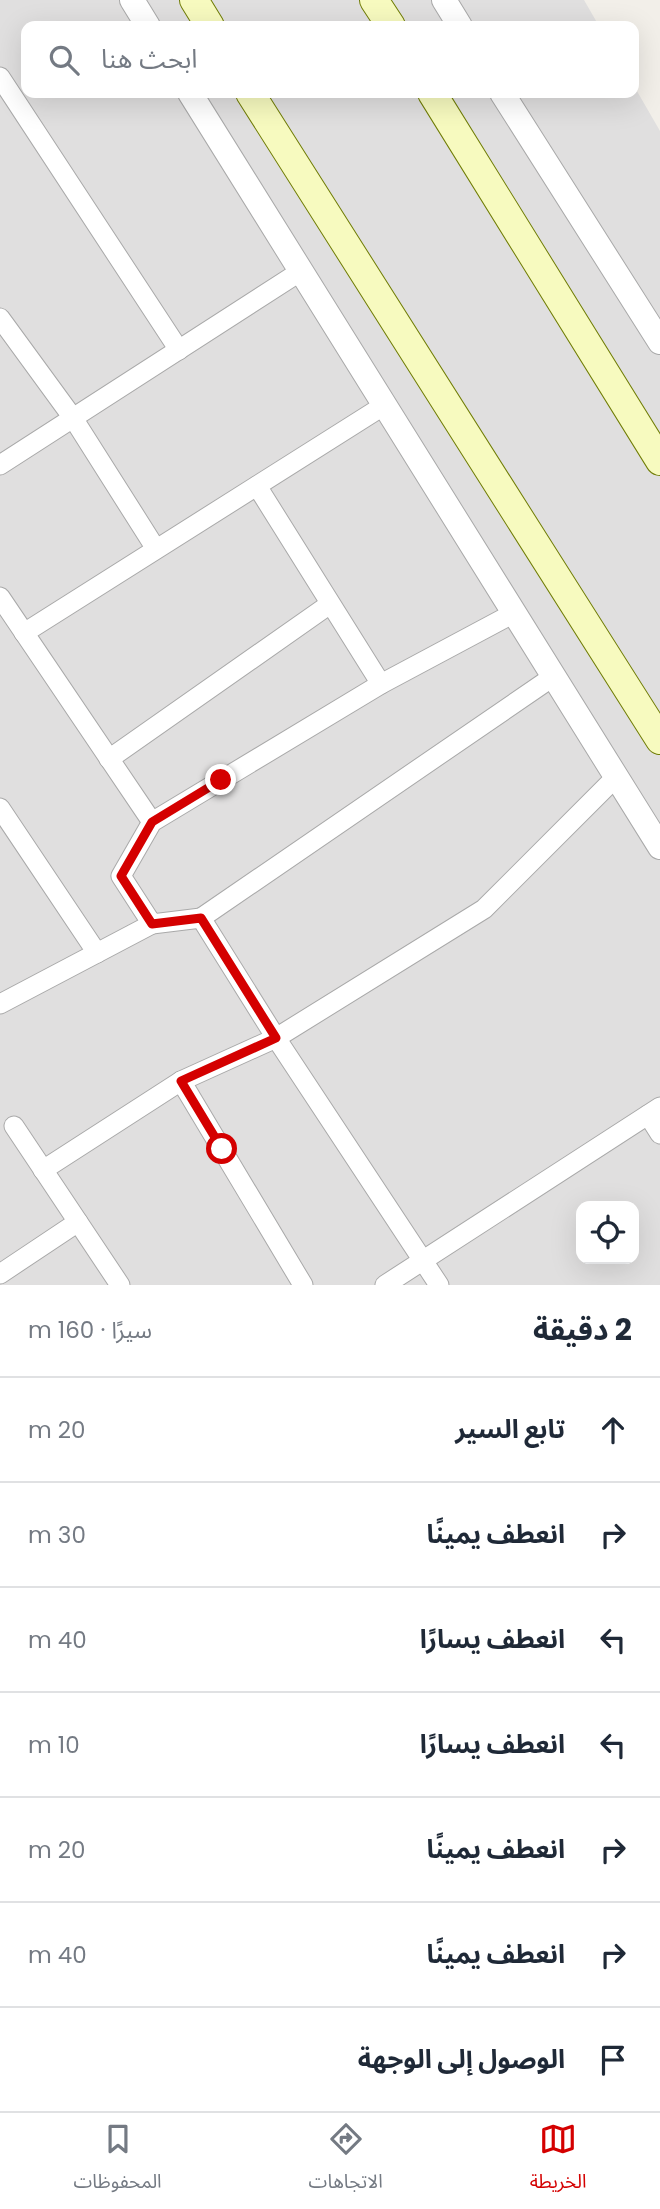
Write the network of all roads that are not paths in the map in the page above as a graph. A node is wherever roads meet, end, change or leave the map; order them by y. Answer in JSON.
{"nodes":[{"id":1,"x":132,"y":0,"type":"edge"},
{"id":2,"x":194,"y":0,"type":"edge"},
{"id":3,"x":374,"y":0,"type":"edge"},
{"id":4,"x":444,"y":0,"type":"edge"},
{"id":5,"x":145,"y":21,"type":"edge"},
{"id":6,"x":207,"y":21,"type":"edge"},
{"id":7,"x":388,"y":21,"type":"edge"},
{"id":8,"x":457,"y":21,"type":"edge"},
{"id":9,"x":0,"y":77,"type":"edge"},
{"id":10,"x":193,"y":98,"type":"edge"},
{"id":11,"x":253,"y":98,"type":"edge"},
{"id":12,"x":435,"y":98,"type":"edge"},
{"id":13,"x":505,"y":98,"type":"edge"},
{"id":14,"x":300,"y":271,"type":"junction"},
{"id":15,"x":0,"y":318,"type":"edge"},
{"id":16,"x":660,"y":342,"type":"edge"},
{"id":17,"x":179,"y":351,"type":"junction"},
{"id":18,"x":383,"y":406,"type":"junction"},
{"id":19,"x":73,"y":418,"type":"junction"},
{"id":20,"x":660,"y":461,"type":"edge"},
{"id":21,"x":0,"y":465,"type":"edge"},
{"id":22,"x":257,"y":486,"type":"junction"},
{"id":23,"x":156,"y":550,"type":"junction"},
{"id":24,"x":0,"y":597,"type":"edge"},
{"id":25,"x":330,"y":604,"type":"junction"},
{"id":26,"x":514,"y":613,"type":"junction"},
{"id":27,"x":24,"y":633,"type":"junction"},
{"id":28,"x":554,"y":676,"type":"junction"},
{"id":29,"x":381,"y":684,"type":"junction"},
{"id":30,"x":660,"y":740,"type":"edge"},
{"id":31,"x":110,"y":759,"type":"junction"},
{"id":32,"x":615,"y":778,"type":"junction"},
{"id":33,"x":0,"y":808,"type":"edge"},
{"id":34,"x":152,"y":822,"type":"junction"},
{"id":35,"x":660,"y":847,"type":"edge"},
{"id":36,"x":201,"y":918,"type":"junction"},
{"id":37,"x":152,"y":924,"type":"junction"},
{"id":38,"x":97,"y":953,"type":"junction"},
{"id":39,"x":0,"y":1004,"type":"edge"},
{"id":40,"x":276,"y":1038,"type":"junction"},
{"id":41,"x":181,"y":1081,"type":"junction"},
{"id":42,"x":654,"y":1111,"type":"edge"},
{"id":43,"x":13,"y":1126,"type":"dead end"},
{"id":44,"x":660,"y":1134,"type":"edge"},
{"id":45,"x":43,"y":1170,"type":"junction"},
{"id":46,"x":78,"y":1223,"type":"junction"},
{"id":47,"x":424,"y":1260,"type":"junction"},
{"id":48,"x":0,"y":1274,"type":"edge"},
{"id":49,"x":120,"y":1285,"type":"edge"},
{"id":50,"x":303,"y":1285,"type":"edge"},
{"id":51,"x":385,"y":1285,"type":"edge"},
{"id":52,"x":439,"y":1285,"type":"edge"}],
"edges":[{"from":1,"to":5,"type":"street"},
{"from":2,"to":6,"type":"main road"},
{"from":3,"to":7,"type":"main road"},
{"from":4,"to":8,"type":"street"},
{"from":9,"to":17,"type":"street"},
{"from":10,"to":14,"type":"street"},
{"from":11,"to":30,"type":"main road"},
{"from":12,"to":20,"type":"main road"},
{"from":13,"to":16,"type":"street"},
{"from":14,"to":17,"type":"street"},
{"from":14,"to":18,"type":"street"},
{"from":15,"to":19,"type":"street"},
{"from":17,"to":19,"type":"street"},
{"from":18,"to":22,"type":"street"},
{"from":18,"to":26,"type":"street"},
{"from":19,"to":21,"type":"street"},
{"from":19,"to":23,"type":"street"},
{"from":22,"to":23,"type":"street"},
{"from":22,"to":25,"type":"street"},
{"from":23,"to":27,"type":"street"},
{"from":24,"to":27,"type":"street"},
{"from":25,"to":29,"type":"street"},
{"from":25,"to":31,"type":"street"},
{"from":26,"to":28,"type":"street"},
{"from":26,"to":29,"type":"street"},
{"from":27,"to":31,"type":"street"},
{"from":28,"to":32,"type":"street"},
{"from":28,"to":36,"type":"street"},
{"from":29,"to":34,"type":"street"},
{"from":31,"to":34,"type":"street"},
{"from":32,"to":35,"type":"street"},
{"from":32,"to":40,"type":"street"},
{"from":33,"to":38,"type":"street"},
{"from":34,"to":37,"type":"street"},
{"from":36,"to":37,"type":"street"},
{"from":36,"to":40,"type":"street"},
{"from":37,"to":38,"type":"street"},
{"from":38,"to":39,"type":"street"},
{"from":40,"to":41,"type":"street"},
{"from":40,"to":47,"type":"street"},
{"from":41,"to":45,"type":"street"},
{"from":41,"to":50,"type":"street"},
{"from":42,"to":44,"type":"street"},
{"from":42,"to":47,"type":"street"},
{"from":43,"to":45,"type":"street"},
{"from":45,"to":46,"type":"street"},
{"from":46,"to":48,"type":"street"},
{"from":46,"to":49,"type":"street"},
{"from":47,"to":51,"type":"street"},
{"from":47,"to":52,"type":"street"}]}
